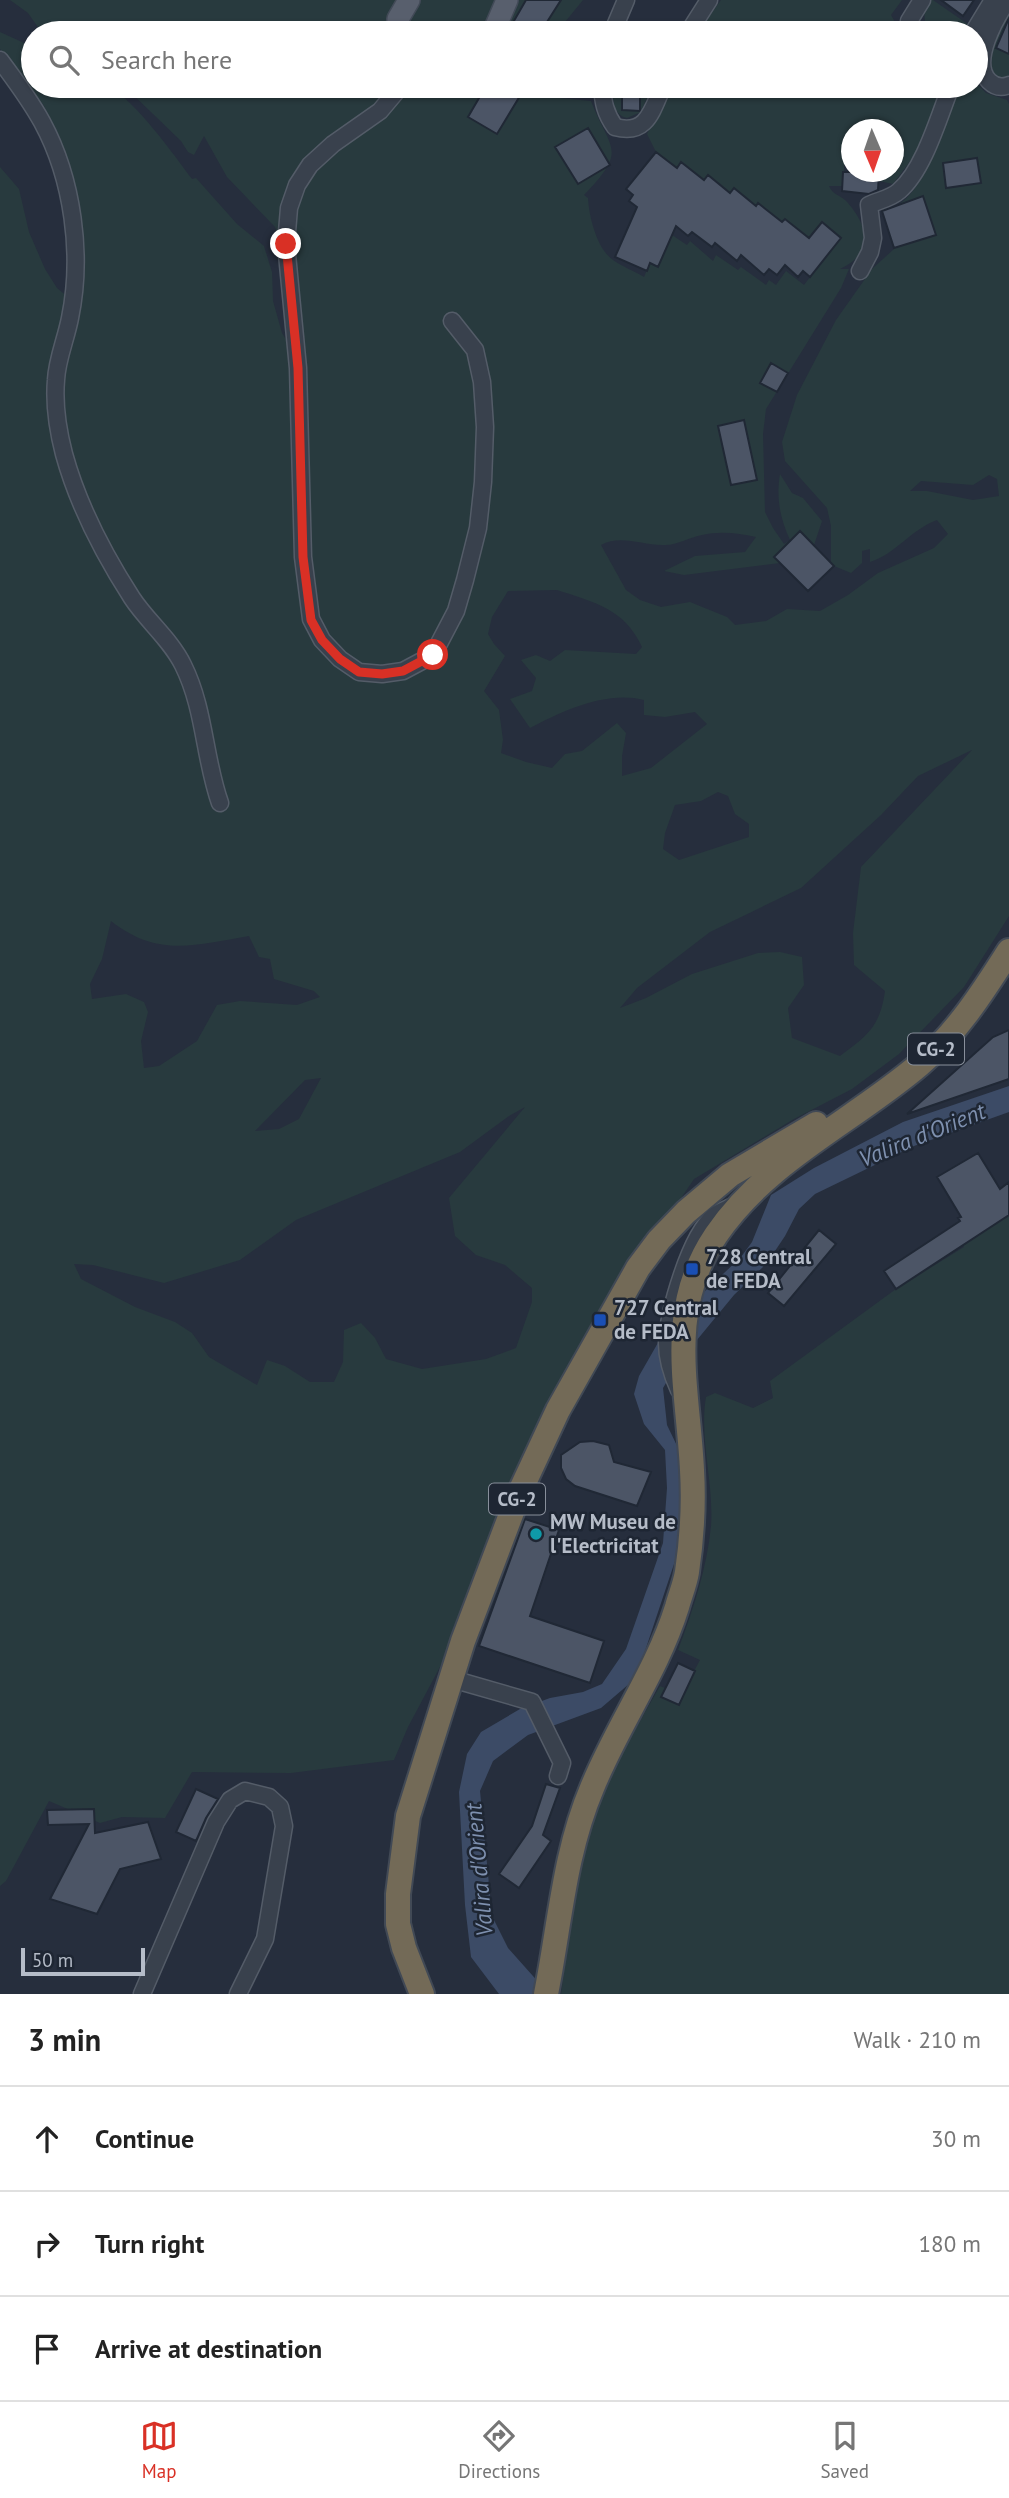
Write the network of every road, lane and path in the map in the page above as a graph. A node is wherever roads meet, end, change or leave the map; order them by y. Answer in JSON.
{"nodes":[{"id":1,"x":409,"y":0,"type":"edge"},
{"id":2,"x":507,"y":0,"type":"edge"},
{"id":3,"x":626,"y":0,"type":"edge"},
{"id":4,"x":709,"y":0,"type":"edge"},
{"id":5,"x":922,"y":0,"type":"edge"},
{"id":6,"x":993,"y":0,"type":"edge"},
{"id":7,"x":1007,"y":0,"type":"edge"},
{"id":8,"x":398,"y":21,"type":"edge"},
{"id":9,"x":498,"y":21,"type":"edge"},
{"id":10,"x":617,"y":21,"type":"edge"},
{"id":11,"x":696,"y":21,"type":"edge"},
{"id":12,"x":908,"y":21,"type":"dead end"},
{"id":13,"x":980,"y":21,"type":"edge"},
{"id":14,"x":988,"y":34,"type":"edge"},
{"id":15,"x":0,"y":60,"type":"edge"},
{"id":16,"x":988,"y":80,"type":"edge"},
{"id":17,"x":1009,"y":85,"type":"edge"},
{"id":18,"x":21,"y":88,"type":"edge"},
{"id":19,"x":28,"y":98,"type":"edge"},
{"id":20,"x":391,"y":98,"type":"edge"},
{"id":21,"x":603,"y":98,"type":"edge"},
{"id":22,"x":657,"y":98,"type":"edge"},
{"id":23,"x":946,"y":98,"type":"edge"},
{"id":24,"x":860,"y":271,"type":"dead end"},
{"id":25,"x":452,"y":321,"type":"dead end"},
{"id":26,"x":220,"y":803,"type":"dead end"},
{"id":27,"x":1009,"y":951,"type":"edge"},
{"id":28,"x":886,"y":1090,"type":"junction"},
{"id":29,"x":452,"y":1678,"type":"junction"},
{"id":30,"x":560,"y":1770,"type":"dead end"},
{"id":31,"x":408,"y":1816,"type":"junction"},
{"id":32,"x":547,"y":1990,"type":"edge"},
{"id":33,"x":142,"y":1994,"type":"edge"},
{"id":34,"x":238,"y":1994,"type":"edge"},
{"id":35,"x":422,"y":1994,"type":"edge"},
{"id":36,"x":437,"y":1994,"type":"edge"}],
"edges":[{"from":1,"to":8,"type":"main road"},
{"from":2,"to":9,"type":"main road"},
{"from":3,"to":10,"type":"street"},
{"from":4,"to":11,"type":"street"},
{"from":5,"to":12,"type":"street"},
{"from":6,"to":13,"type":"street"},
{"from":7,"to":14,"type":"street"},
{"from":15,"to":18,"type":"street"},
{"from":16,"to":17,"type":"street"},
{"from":19,"to":26,"type":"street"},
{"from":20,"to":25,"type":"street"},
{"from":21,"to":22,"type":"street"},
{"from":23,"to":24,"type":"street"},
{"from":27,"to":28,"type":"highway","number":"CG-2"},
{"from":28,"to":29,"type":"highway","number":"CG-2"},
{"from":28,"to":32,"type":"highway","number":"CG-2"},
{"from":29,"to":30,"type":"street"},
{"from":29,"to":31,"type":"highway","number":"CG-2"},
{"from":31,"to":35,"type":"highway","number":"CG-2"},
{"from":31,"to":36,"type":"highway"},
{"from":33,"to":34,"type":"street"}]}
